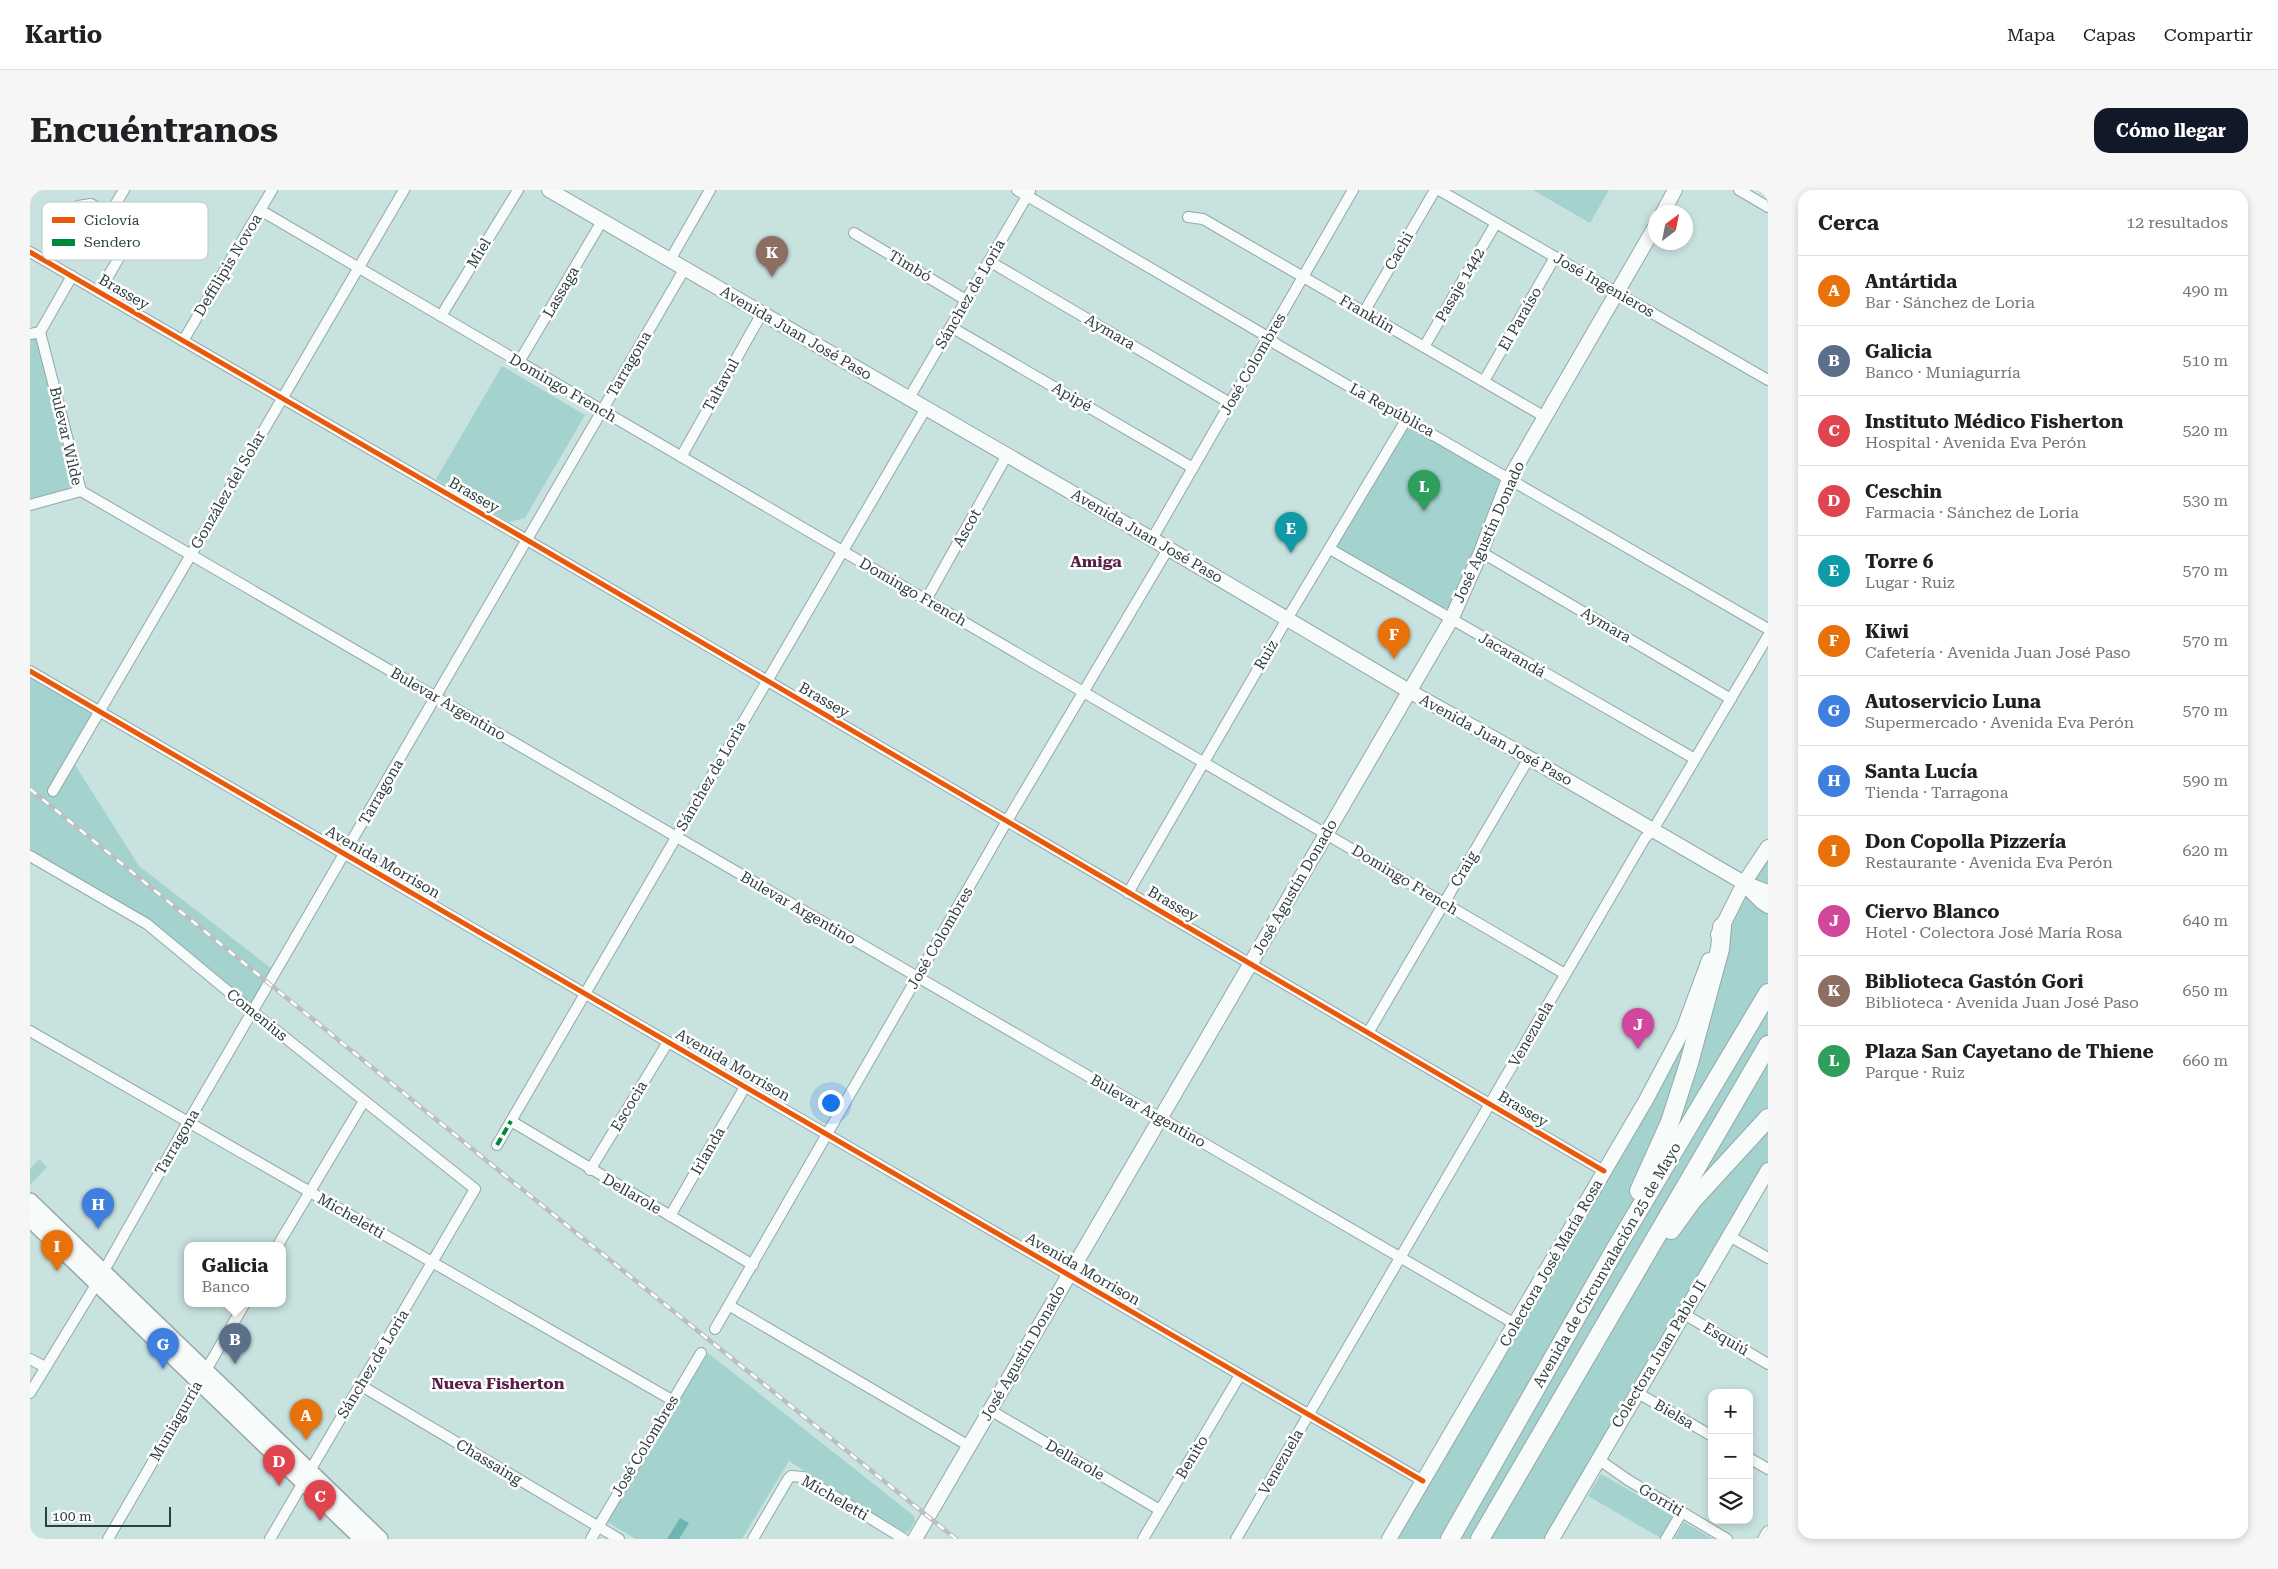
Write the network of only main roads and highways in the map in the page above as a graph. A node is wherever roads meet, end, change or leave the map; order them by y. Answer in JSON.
{"nodes":[{"id":1,"x":549,"y":190,"type":"edge"},
{"id":2,"x":1676,"y":190,"type":"edge"},
{"id":3,"x":1667,"y":205,"type":"edge"},
{"id":4,"x":1648,"y":239,"type":"edge"},
{"id":5,"x":1409,"y":691,"type":"junction"},
{"id":6,"x":1768,"y":847,"type":"edge"},
{"id":7,"x":1744,"y":883,"type":"junction"},
{"id":8,"x":1768,"y":892,"type":"edge"},
{"id":9,"x":1768,"y":906,"type":"edge"},
{"id":10,"x":1722,"y":927,"type":"junction"},
{"id":11,"x":1768,"y":993,"type":"edge"},
{"id":12,"x":1768,"y":1045,"type":"edge"},
{"id":13,"x":1768,"y":1118,"type":"edge"},
{"id":14,"x":1768,"y":1170,"type":"edge"},
{"id":15,"x":30,"y":1201,"type":"edge"},
{"id":16,"x":30,"y":1219,"type":"edge"},
{"id":17,"x":1613,"y":1253,"type":"junction"},
{"id":18,"x":100,"y":1278,"type":"junction"},
{"id":19,"x":1612,"y":1311,"type":"junction"},
{"id":20,"x":306,"y":1476,"type":"junction"},
{"id":21,"x":362,"y":1539,"type":"edge"},
{"id":22,"x":380,"y":1539,"type":"edge"},
{"id":23,"x":915,"y":1539,"type":"edge"},
{"id":24,"x":1389,"y":1539,"type":"edge"},
{"id":25,"x":1450,"y":1539,"type":"edge"},
{"id":26,"x":1480,"y":1539,"type":"edge"},
{"id":27,"x":1552,"y":1539,"type":"edge"}],
"edges":[{"from":1,"to":5,"type":"main road","name":"Avenida Juan José Paso"},
{"from":2,"to":3,"type":"main road"},
{"from":4,"to":5,"type":"main road","name":"José Agustín Donado"},
{"from":5,"to":7,"type":"main road","name":"Avenida Juan José Paso"},
{"from":5,"to":23,"type":"main road","name":"José Agustín Donado"},
{"from":6,"to":7,"type":"main road","name":"Colectora José María Rosa"},
{"from":7,"to":8,"type":"main road","name":"Avenida Juan José Paso"},
{"from":7,"to":9,"type":"main road","name":"Avenida Juan José Paso"},
{"from":7,"to":10,"type":"main road","name":"Colectora José María Rosa"},
{"from":10,"to":17,"type":"highway"},
{"from":10,"to":24,"type":"main road","name":"Colectora José María Rosa"},
{"from":11,"to":17,"type":"highway","name":"Avenida de Circunvalación 25 de Mayo"},
{"from":12,"to":19,"type":"highway","name":"Avenida de Circunvalación 25 de Mayo"},
{"from":13,"to":19,"type":"highway"},
{"from":14,"to":27,"type":"main road","name":"Colectora Juan Pablo II"},
{"from":15,"to":18,"type":"main road"},
{"from":16,"to":18,"type":"main road"},
{"from":17,"to":25,"type":"highway","name":"Avenida de Circunvalación 25 de Mayo"},
{"from":18,"to":20,"type":"main road"},
{"from":19,"to":26,"type":"highway","name":"Avenida de Circunvalación 25 de Mayo"},
{"from":20,"to":21,"type":"main road"},
{"from":20,"to":22,"type":"main road"}]}
